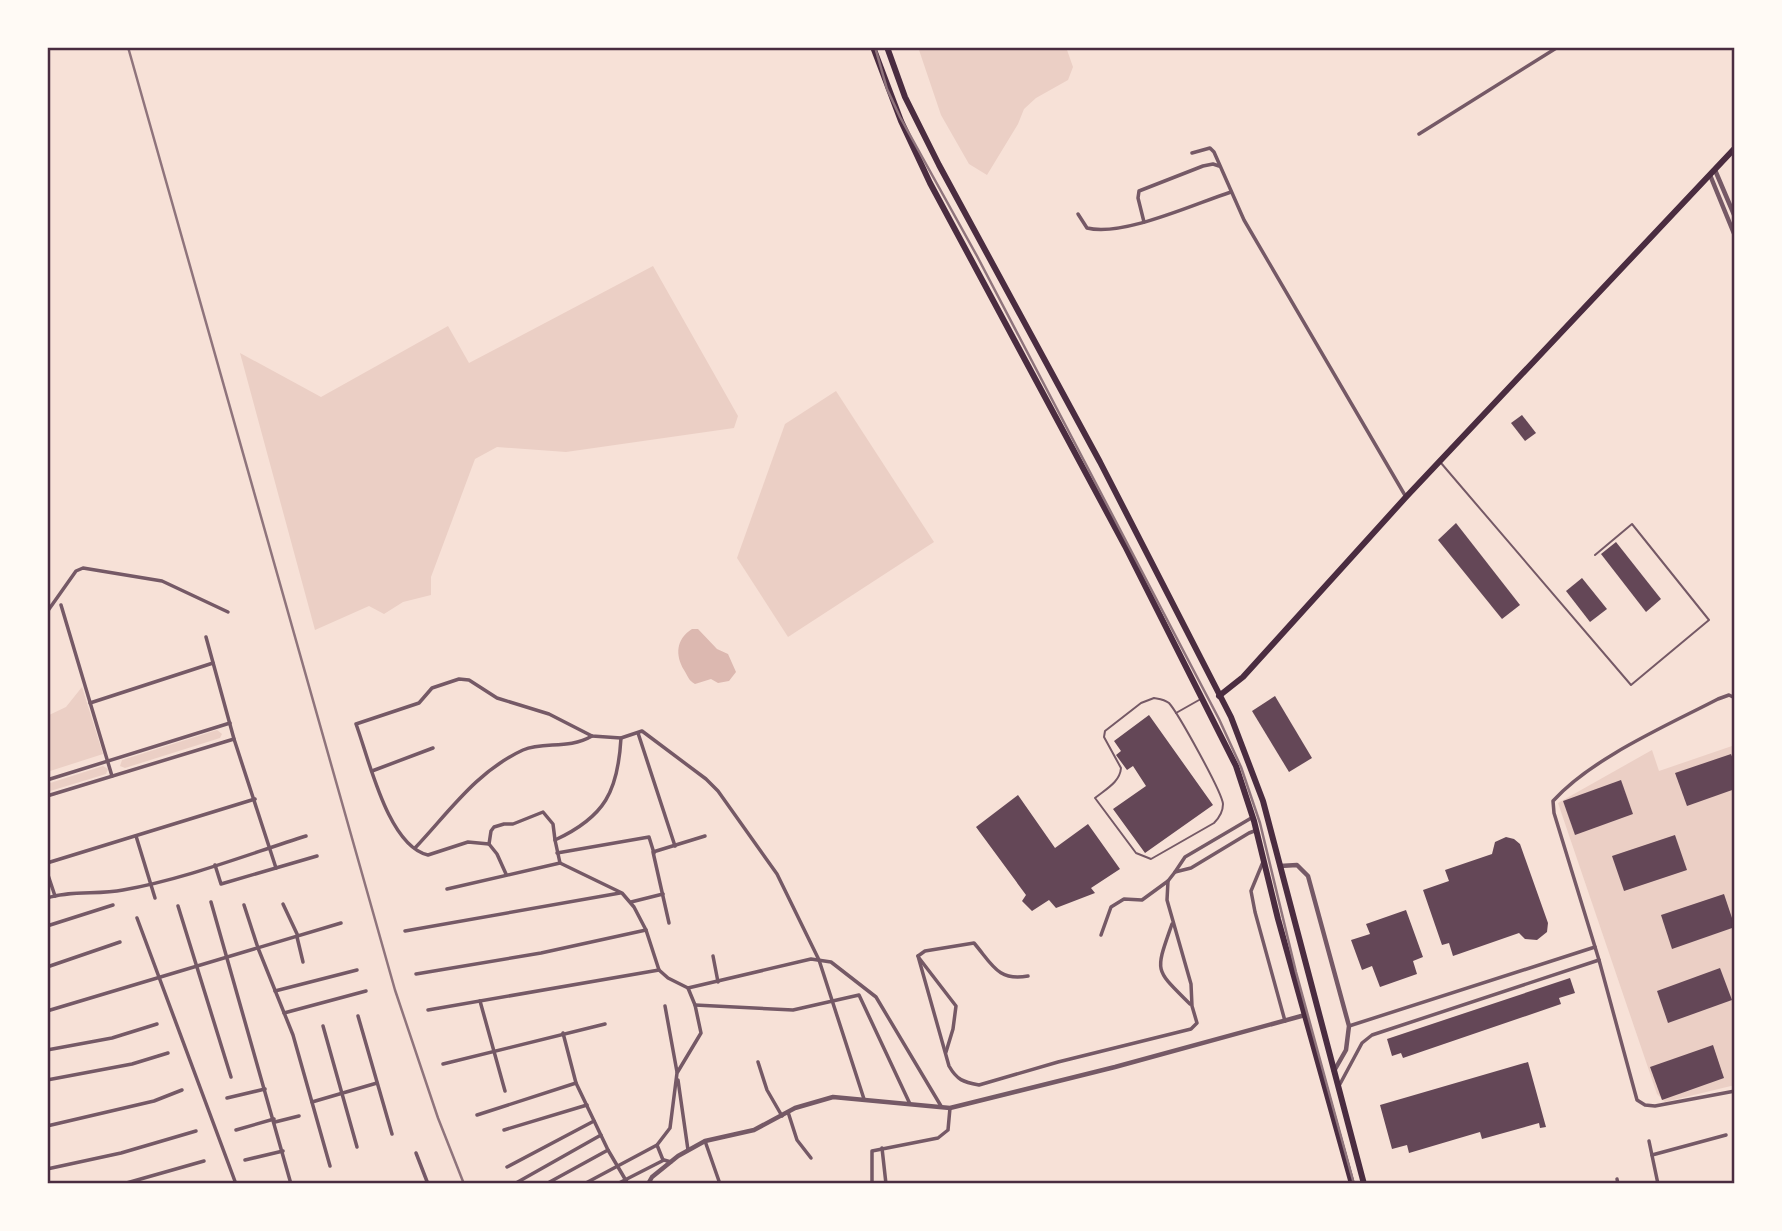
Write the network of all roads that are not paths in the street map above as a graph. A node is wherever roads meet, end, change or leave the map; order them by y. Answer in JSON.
{"nodes":[{"id":1,"x":873,"y":47,"type":"edge"},
{"id":2,"x":887,"y":47,"type":"edge"},
{"id":3,"x":1558,"y":47,"type":"edge"},
{"id":4,"x":1419,"y":134,"type":"dead end"},
{"id":5,"x":1735,"y":148,"type":"edge"},
{"id":6,"x":1192,"y":153,"type":"dead end"},
{"id":7,"x":1219,"y":166,"type":"junction"},
{"id":8,"x":1712,"y":172,"type":"junction"},
{"id":9,"x":1231,"y":192,"type":"junction"},
{"id":10,"x":1078,"y":214,"type":"dead end"},
{"id":11,"x":1735,"y":217,"type":"edge"},
{"id":12,"x":1144,"y":222,"type":"junction"},
{"id":13,"x":1735,"y":236,"type":"edge"},
{"id":14,"x":1440,"y":463,"type":"junction"},
{"id":15,"x":1406,"y":497,"type":"junction"},
{"id":16,"x":1595,"y":555,"type":"dead end"},
{"id":17,"x":61,"y":605,"type":"dead end"},
{"id":18,"x":47,"y":612,"type":"edge"},
{"id":19,"x":228,"y":612,"type":"dead end"},
{"id":20,"x":206,"y":637,"type":"dead end"},
{"id":21,"x":213,"y":663,"type":"junction"},
{"id":22,"x":1219,"y":696,"type":"junction"},
{"id":23,"x":1203,"y":698,"type":"junction"},
{"id":24,"x":1735,"y":698,"type":"edge"},
{"id":25,"x":90,"y":703,"type":"junction"},
{"id":26,"x":1176,"y":713,"type":"junction"},
{"id":27,"x":230,"y":723,"type":"junction"},
{"id":28,"x":638,"y":733,"type":"junction"},
{"id":29,"x":592,"y":736,"type":"junction"},
{"id":30,"x":621,"y":738,"type":"junction"},
{"id":31,"x":234,"y":739,"type":"junction"},
{"id":32,"x":433,"y":748,"type":"dead end"},
{"id":33,"x":1245,"y":752,"type":"junction"},
{"id":34,"x":1233,"y":758,"type":"junction"},
{"id":35,"x":107,"y":761,"type":"junction"},
{"id":36,"x":372,"y":771,"type":"junction"},
{"id":37,"x":112,"y":776,"type":"junction"},
{"id":38,"x":47,"y":779,"type":"edge"},
{"id":39,"x":47,"y":796,"type":"edge"},
{"id":40,"x":255,"y":799,"type":"junction"},
{"id":41,"x":1253,"y":817,"type":"junction"},
{"id":42,"x":1257,"y":830,"type":"junction"},
{"id":43,"x":136,"y":836,"type":"junction"},
{"id":44,"x":306,"y":836,"type":"dead end"},
{"id":45,"x":705,"y":836,"type":"dead end"},
{"id":46,"x":555,"y":840,"type":"junction"},
{"id":47,"x":489,"y":844,"type":"junction"},
{"id":48,"x":675,"y":846,"type":"junction"},
{"id":49,"x":269,"y":848,"type":"junction"},
{"id":50,"x":415,"y":848,"type":"junction"},
{"id":51,"x":557,"y":853,"type":"junction"},
{"id":52,"x":654,"y":853,"type":"junction"},
{"id":53,"x":317,"y":856,"type":"dead end"},
{"id":54,"x":1264,"y":860,"type":"junction"},
{"id":55,"x":47,"y":863,"type":"edge"},
{"id":56,"x":560,"y":863,"type":"junction"},
{"id":57,"x":215,"y":864,"type":"junction"},
{"id":58,"x":1280,"y":866,"type":"junction"},
{"id":59,"x":276,"y":868,"type":"junction"},
{"id":60,"x":47,"y":872,"type":"edge"},
{"id":61,"x":1175,"y":872,"type":"junction"},
{"id":62,"x":506,"y":874,"type":"junction"},
{"id":63,"x":1168,"y":881,"type":"junction"},
{"id":64,"x":151,"y":884,"type":"junction"},
{"id":65,"x":447,"y":889,"type":"dead end"},
{"id":66,"x":622,"y":893,"type":"junction"},
{"id":67,"x":663,"y":894,"type":"junction"},
{"id":68,"x":55,"y":896,"type":"junction"},
{"id":69,"x":47,"y":898,"type":"edge"},
{"id":70,"x":155,"y":898,"type":"dead end"},
{"id":71,"x":211,"y":902,"type":"dead end"},
{"id":72,"x":631,"y":903,"type":"junction"},
{"id":73,"x":284,"y":904,"type":"dead end"},
{"id":74,"x":113,"y":905,"type":"dead end"},
{"id":75,"x":244,"y":905,"type":"dead end"},
{"id":76,"x":178,"y":906,"type":"dead end"},
{"id":77,"x":137,"y":918,"type":"dead end"},
{"id":78,"x":341,"y":923,"type":"dead end"},
{"id":79,"x":669,"y":923,"type":"dead end"},
{"id":80,"x":1172,"y":924,"type":"junction"},
{"id":81,"x":47,"y":926,"type":"edge"},
{"id":82,"x":646,"y":930,"type":"junction"},
{"id":83,"x":405,"y":931,"type":"dead end"},
{"id":84,"x":1101,"y":935,"type":"dead end"},
{"id":85,"x":297,"y":936,"type":"junction"},
{"id":86,"x":120,"y":942,"type":"dead end"},
{"id":87,"x":1595,"y":947,"type":"junction"},
{"id":88,"x":258,"y":948,"type":"junction"},
{"id":89,"x":713,"y":956,"type":"dead end"},
{"id":90,"x":918,"y":956,"type":"junction"},
{"id":91,"x":227,"y":957,"type":"junction"},
{"id":92,"x":819,"y":960,"type":"junction"},
{"id":93,"x":1599,"y":960,"type":"junction"},
{"id":94,"x":303,"y":962,"type":"dead end"},
{"id":95,"x":197,"y":966,"type":"junction"},
{"id":96,"x":47,"y":967,"type":"edge"},
{"id":97,"x":357,"y":970,"type":"dead end"},
{"id":98,"x":659,"y":970,"type":"junction"},
{"id":99,"x":416,"y":974,"type":"dead end"},
{"id":100,"x":1028,"y":976,"type":"dead end"},
{"id":101,"x":159,"y":977,"type":"junction"},
{"id":102,"x":718,"y":982,"type":"junction"},
{"id":103,"x":688,"y":988,"type":"junction"},
{"id":104,"x":275,"y":991,"type":"junction"},
{"id":105,"x":366,"y":991,"type":"dead end"},
{"id":106,"x":480,"y":1001,"type":"junction"},
{"id":107,"x":831,"y":1001,"type":"junction"},
{"id":108,"x":695,"y":1005,"type":"junction"},
{"id":109,"x":665,"y":1006,"type":"dead end"},
{"id":110,"x":1192,"y":1006,"type":"junction"},
{"id":111,"x":428,"y":1010,"type":"dead end"},
{"id":112,"x":47,"y":1011,"type":"edge"},
{"id":113,"x":284,"y":1013,"type":"junction"},
{"id":114,"x":1305,"y":1015,"type":"junction"},
{"id":115,"x":358,"y":1016,"type":"dead end"},
{"id":116,"x":1285,"y":1021,"type":"junction"},
{"id":117,"x":157,"y":1024,"type":"dead end"},
{"id":118,"x":605,"y":1024,"type":"dead end"},
{"id":119,"x":323,"y":1026,"type":"dead end"},
{"id":120,"x":1349,"y":1026,"type":"junction"},
{"id":121,"x":564,"y":1033,"type":"junction"},
{"id":122,"x":47,"y":1049,"type":"edge"},
{"id":123,"x":493,"y":1051,"type":"junction"},
{"id":124,"x":168,"y":1053,"type":"dead end"},
{"id":125,"x":945,"y":1055,"type":"junction"},
{"id":126,"x":758,"y":1062,"type":"dead end"},
{"id":127,"x":443,"y":1064,"type":"dead end"},
{"id":128,"x":1334,"y":1071,"type":"junction"},
{"id":129,"x":677,"y":1073,"type":"junction"},
{"id":130,"x":231,"y":1077,"type":"dead end"},
{"id":131,"x":47,"y":1080,"type":"edge"},
{"id":132,"x":377,"y":1083,"type":"junction"},
{"id":133,"x":576,"y":1083,"type":"junction"},
{"id":134,"x":1339,"y":1086,"type":"junction"},
{"id":135,"x":265,"y":1089,"type":"junction"},
{"id":136,"x":183,"y":1090,"type":"dead end"},
{"id":137,"x":505,"y":1091,"type":"dead end"},
{"id":138,"x":1735,"y":1091,"type":"edge"},
{"id":139,"x":342,"y":1093,"type":"junction"},
{"id":140,"x":227,"y":1098,"type":"dead end"},
{"id":141,"x":864,"y":1100,"type":"junction"},
{"id":142,"x":312,"y":1102,"type":"junction"},
{"id":143,"x":910,"y":1104,"type":"junction"},
{"id":144,"x":587,"y":1105,"type":"junction"},
{"id":145,"x":941,"y":1106,"type":"junction"},
{"id":146,"x":950,"y":1108,"type":"junction"},
{"id":147,"x":788,"y":1112,"type":"junction"},
{"id":148,"x":477,"y":1115,"type":"dead end"},
{"id":149,"x":299,"y":1116,"type":"dead end"},
{"id":150,"x":782,"y":1116,"type":"junction"},
{"id":151,"x":274,"y":1121,"type":"junction"},
{"id":152,"x":594,"y":1121,"type":"junction"},
{"id":153,"x":47,"y":1126,"type":"edge"},
{"id":154,"x":236,"y":1130,"type":"dead end"},
{"id":155,"x":504,"y":1130,"type":"dead end"},
{"id":156,"x":196,"y":1131,"type":"dead end"},
{"id":157,"x":392,"y":1135,"type":"dead end"},
{"id":158,"x":601,"y":1135,"type":"junction"},
{"id":159,"x":1726,"y":1135,"type":"dead end"},
{"id":160,"x":705,"y":1141,"type":"junction"},
{"id":161,"x":1649,"y":1141,"type":"dead end"},
{"id":162,"x":657,"y":1145,"type":"junction"},
{"id":163,"x":357,"y":1147,"type":"dead end"},
{"id":164,"x":882,"y":1148,"type":"junction"},
{"id":165,"x":608,"y":1150,"type":"junction"},
{"id":166,"x":688,"y":1150,"type":"junction"},
{"id":167,"x":283,"y":1151,"type":"junction"},
{"id":168,"x":416,"y":1153,"type":"dead end"},
{"id":169,"x":1652,"y":1155,"type":"junction"},
{"id":170,"x":811,"y":1158,"type":"dead end"},
{"id":171,"x":245,"y":1160,"type":"dead end"},
{"id":172,"x":664,"y":1160,"type":"junction"},
{"id":173,"x":205,"y":1161,"type":"dead end"},
{"id":174,"x":671,"y":1162,"type":"junction"},
{"id":175,"x":616,"y":1165,"type":"junction"},
{"id":176,"x":330,"y":1166,"type":"dead end"},
{"id":177,"x":507,"y":1167,"type":"dead end"},
{"id":178,"x":47,"y":1169,"type":"edge"},
{"id":179,"x":627,"y":1181,"type":"edge"},
{"id":180,"x":516,"y":1183,"type":"edge"},
{"id":181,"x":123,"y":1184,"type":"edge"},
{"id":182,"x":236,"y":1184,"type":"edge"},
{"id":183,"x":291,"y":1184,"type":"edge"},
{"id":184,"x":428,"y":1184,"type":"edge"},
{"id":185,"x":546,"y":1184,"type":"edge"},
{"id":186,"x":584,"y":1184,"type":"edge"},
{"id":187,"x":617,"y":1184,"type":"edge"},
{"id":188,"x":648,"y":1184,"type":"edge"},
{"id":189,"x":720,"y":1184,"type":"edge"},
{"id":190,"x":804,"y":1184,"type":"edge"},
{"id":191,"x":811,"y":1184,"type":"edge"},
{"id":192,"x":872,"y":1184,"type":"edge"},
{"id":193,"x":886,"y":1184,"type":"edge"},
{"id":194,"x":1352,"y":1184,"type":"edge"},
{"id":195,"x":1364,"y":1184,"type":"edge"},
{"id":196,"x":1658,"y":1184,"type":"edge"}],
"edges":[{"from":1,"to":23,"type":"main road"},
{"from":2,"to":22,"type":"main road"},
{"from":3,"to":4,"type":"street"},
{"from":5,"to":8,"type":"main road"},
{"from":6,"to":7,"type":"street"},
{"from":7,"to":9,"type":"street"},
{"from":7,"to":12,"type":"street"},
{"from":8,"to":11,"type":"street"},
{"from":8,"to":13,"type":"street"},
{"from":8,"to":14,"type":"main road"},
{"from":9,"to":12,"type":"street"},
{"from":9,"to":15,"type":"street"},
{"from":10,"to":12,"type":"street"},
{"from":14,"to":15,"type":"main road"},
{"from":14,"to":16,"type":"lane"},
{"from":15,"to":22,"type":"main road"},
{"from":17,"to":25,"type":"street"},
{"from":18,"to":19,"type":"street"},
{"from":20,"to":21,"type":"street"},
{"from":21,"to":25,"type":"street"},
{"from":21,"to":27,"type":"street"},
{"from":22,"to":33,"type":"main road"},
{"from":23,"to":26,"type":"lane"},
{"from":23,"to":34,"type":"main road"},
{"from":24,"to":87,"type":"street"},
{"from":25,"to":35,"type":"street"},
{"from":26,"to":26,"type":"lane"},
{"from":27,"to":31,"type":"street"},
{"from":27,"to":35,"type":"street"},
{"from":28,"to":30,"type":"street"},
{"from":28,"to":48,"type":"street"},
{"from":28,"to":92,"type":"street"},
{"from":29,"to":30,"type":"street"},
{"from":29,"to":36,"type":"street"},
{"from":29,"to":50,"type":"street"},
{"from":30,"to":46,"type":"street"},
{"from":31,"to":37,"type":"street"},
{"from":31,"to":40,"type":"street"},
{"from":32,"to":36,"type":"street"},
{"from":33,"to":34,"type":"main road"},
{"from":33,"to":58,"type":"main road"},
{"from":34,"to":41,"type":"main road"},
{"from":35,"to":37,"type":"street"},
{"from":35,"to":38,"type":"street"},
{"from":36,"to":50,"type":"street"},
{"from":37,"to":39,"type":"street"},
{"from":40,"to":43,"type":"street"},
{"from":40,"to":49,"type":"street"},
{"from":41,"to":42,"type":"main road"},
{"from":41,"to":61,"type":"street"},
{"from":42,"to":54,"type":"main road"},
{"from":42,"to":61,"type":"street"},
{"from":43,"to":55,"type":"street"},
{"from":43,"to":64,"type":"street"},
{"from":44,"to":49,"type":"street"},
{"from":45,"to":48,"type":"street"},
{"from":46,"to":47,"type":"street"},
{"from":46,"to":51,"type":"street"},
{"from":47,"to":50,"type":"street"},
{"from":47,"to":62,"type":"street"},
{"from":48,"to":52,"type":"street"},
{"from":49,"to":57,"type":"street"},
{"from":49,"to":59,"type":"street"},
{"from":51,"to":52,"type":"street"},
{"from":51,"to":56,"type":"street"},
{"from":52,"to":67,"type":"street"},
{"from":53,"to":59,"type":"street"},
{"from":54,"to":114,"type":"main road"},
{"from":54,"to":116,"type":"street"},
{"from":56,"to":62,"type":"street"},
{"from":56,"to":66,"type":"street"},
{"from":57,"to":59,"type":"street"},
{"from":57,"to":64,"type":"street"},
{"from":58,"to":120,"type":"street"},
{"from":58,"to":128,"type":"main road"},
{"from":60,"to":68,"type":"street"},
{"from":61,"to":63,"type":"street"},
{"from":62,"to":65,"type":"street"},
{"from":63,"to":80,"type":"street"},
{"from":63,"to":84,"type":"street"},
{"from":64,"to":68,"type":"street"},
{"from":64,"to":70,"type":"street"},
{"from":66,"to":72,"type":"street"},
{"from":66,"to":83,"type":"street"},
{"from":67,"to":72,"type":"street"},
{"from":67,"to":79,"type":"street"},
{"from":68,"to":69,"type":"street"},
{"from":71,"to":91,"type":"street"},
{"from":72,"to":82,"type":"street"},
{"from":73,"to":85,"type":"street"},
{"from":74,"to":81,"type":"street"},
{"from":75,"to":88,"type":"street"},
{"from":76,"to":95,"type":"street"},
{"from":77,"to":101,"type":"street"},
{"from":78,"to":85,"type":"street"},
{"from":80,"to":110,"type":"street"},
{"from":80,"to":110,"type":"street"},
{"from":82,"to":98,"type":"street"},
{"from":82,"to":99,"type":"street"},
{"from":85,"to":88,"type":"street"},
{"from":85,"to":94,"type":"street"},
{"from":86,"to":96,"type":"street"},
{"from":87,"to":93,"type":"street"},
{"from":87,"to":120,"type":"street"},
{"from":88,"to":91,"type":"street"},
{"from":88,"to":104,"type":"street"},
{"from":89,"to":102,"type":"street"},
{"from":90,"to":100,"type":"street"},
{"from":90,"to":125,"type":"street"},
{"from":90,"to":125,"type":"street"},
{"from":91,"to":95,"type":"street"},
{"from":91,"to":135,"type":"street"},
{"from":92,"to":102,"type":"street"},
{"from":92,"to":107,"type":"street"},
{"from":92,"to":145,"type":"street"},
{"from":93,"to":134,"type":"street"},
{"from":93,"to":138,"type":"street"},
{"from":95,"to":101,"type":"street"},
{"from":95,"to":130,"type":"street"},
{"from":97,"to":104,"type":"street"},
{"from":98,"to":103,"type":"street"},
{"from":98,"to":106,"type":"street"},
{"from":101,"to":112,"type":"street"},
{"from":101,"to":182,"type":"street"},
{"from":102,"to":103,"type":"street"},
{"from":103,"to":108,"type":"street"},
{"from":104,"to":113,"type":"street"},
{"from":105,"to":113,"type":"street"},
{"from":106,"to":111,"type":"street"},
{"from":106,"to":123,"type":"street"},
{"from":107,"to":108,"type":"street"},
{"from":107,"to":141,"type":"street"},
{"from":107,"to":143,"type":"street"},
{"from":108,"to":129,"type":"street"},
{"from":109,"to":129,"type":"street"},
{"from":110,"to":125,"type":"street"},
{"from":113,"to":142,"type":"street"},
{"from":114,"to":116,"type":"street"},
{"from":114,"to":194,"type":"main road"},
{"from":115,"to":132,"type":"street"},
{"from":116,"to":146,"type":"street"},
{"from":117,"to":122,"type":"street"},
{"from":118,"to":121,"type":"street"},
{"from":119,"to":139,"type":"street"},
{"from":120,"to":128,"type":"street"},
{"from":121,"to":123,"type":"street"},
{"from":121,"to":133,"type":"street"},
{"from":123,"to":127,"type":"street"},
{"from":123,"to":137,"type":"street"},
{"from":124,"to":131,"type":"street"},
{"from":126,"to":150,"type":"street"},
{"from":128,"to":134,"type":"main road"},
{"from":129,"to":162,"type":"street"},
{"from":129,"to":166,"type":"street"},
{"from":132,"to":139,"type":"street"},
{"from":132,"to":157,"type":"street"},
{"from":133,"to":144,"type":"street"},
{"from":133,"to":148,"type":"street"},
{"from":134,"to":195,"type":"main road"},
{"from":135,"to":140,"type":"street"},
{"from":135,"to":151,"type":"street"},
{"from":136,"to":153,"type":"street"},
{"from":139,"to":142,"type":"street"},
{"from":139,"to":163,"type":"street"},
{"from":141,"to":143,"type":"street"},
{"from":141,"to":147,"type":"street"},
{"from":142,"to":176,"type":"street"},
{"from":143,"to":145,"type":"street"},
{"from":144,"to":152,"type":"street"},
{"from":144,"to":155,"type":"street"},
{"from":145,"to":146,"type":"street"},
{"from":146,"to":164,"type":"street"},
{"from":147,"to":150,"type":"street"},
{"from":147,"to":170,"type":"street"},
{"from":149,"to":151,"type":"street"},
{"from":150,"to":160,"type":"street"},
{"from":151,"to":154,"type":"street"},
{"from":151,"to":167,"type":"street"},
{"from":152,"to":158,"type":"street"},
{"from":152,"to":177,"type":"street"},
{"from":156,"to":178,"type":"street"},
{"from":158,"to":165,"type":"street"},
{"from":158,"to":180,"type":"street"},
{"from":159,"to":169,"type":"street"},
{"from":160,"to":166,"type":"street"},
{"from":160,"to":189,"type":"street"},
{"from":161,"to":169,"type":"street"},
{"from":162,"to":172,"type":"street"},
{"from":162,"to":175,"type":"street"},
{"from":164,"to":192,"type":"street"},
{"from":164,"to":193,"type":"street"},
{"from":165,"to":175,"type":"street"},
{"from":165,"to":185,"type":"street"},
{"from":166,"to":174,"type":"street"},
{"from":167,"to":171,"type":"street"},
{"from":167,"to":183,"type":"street"},
{"from":168,"to":184,"type":"street"},
{"from":169,"to":196,"type":"street"},
{"from":172,"to":174,"type":"street"},
{"from":172,"to":179,"type":"street"},
{"from":173,"to":181,"type":"street"},
{"from":174,"to":188,"type":"street"},
{"from":175,"to":179,"type":"street"},
{"from":175,"to":186,"type":"street"},
{"from":179,"to":187,"type":"street"},
{"from":190,"to":191,"type":"street"}]}
